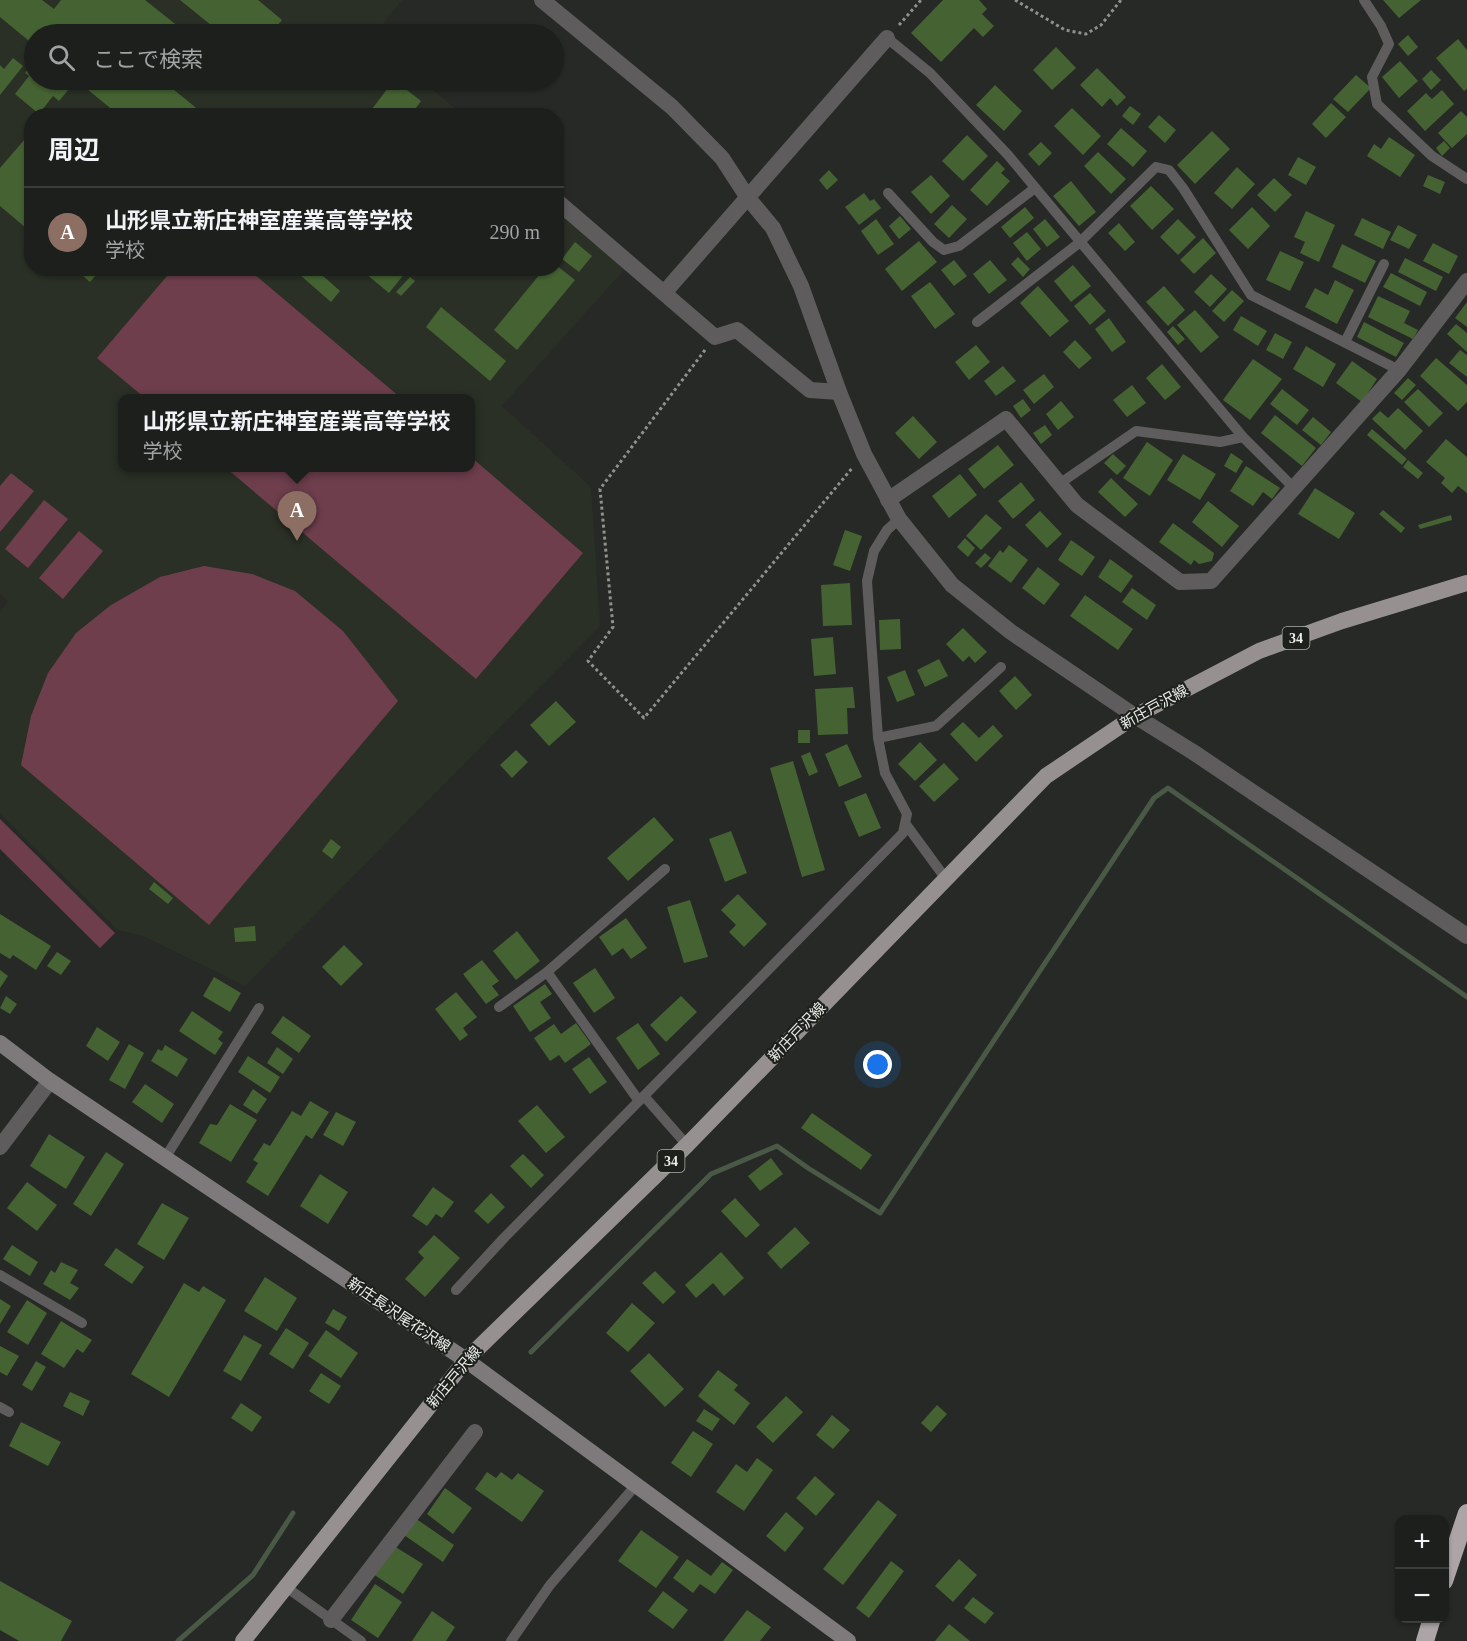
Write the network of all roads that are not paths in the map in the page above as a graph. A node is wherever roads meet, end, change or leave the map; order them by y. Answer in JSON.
{"nodes":[{"id":1,"x":542,"y":0,"type":"edge"},
{"id":2,"x":1364,"y":0,"type":"edge"},
{"id":3,"x":887,"y":38,"type":"joint"},
{"id":4,"x":1467,"y":179,"type":"edge"},
{"id":5,"x":1035,"y":188,"type":"junction"},
{"id":6,"x":888,"y":194,"type":"dead end"},
{"id":7,"x":748,"y":198,"type":"junction"},
{"id":8,"x":564,"y":207,"type":"edge"},
{"id":9,"x":1079,"y":243,"type":"junction"},
{"id":10,"x":1384,"y":264,"type":"dead end"},
{"id":11,"x":1466,"y":284,"type":"edge"},
{"id":12,"x":663,"y":293,"type":"junction"},
{"id":13,"x":976,"y":322,"type":"dead end"},
{"id":14,"x":1344,"y":342,"type":"junction"},
{"id":15,"x":1399,"y":370,"type":"junction"},
{"id":16,"x":839,"y":392,"type":"junction"},
{"id":17,"x":1243,"y":437,"type":"junction"},
{"id":18,"x":1059,"y":484,"type":"junction"},
{"id":19,"x":1293,"y":487,"type":"junction"},
{"id":20,"x":888,"y":500,"type":"junction"},
{"id":21,"x":899,"y":519,"type":"junction"},
{"id":22,"x":1467,"y":583,"type":"edge"},
{"id":23,"x":1001,"y":667,"type":"dead end"},
{"id":24,"x":1135,"y":716,"type":"junction"},
{"id":25,"x":878,"y":738,"type":"junction"},
{"id":26,"x":905,"y":823,"type":"junction"},
{"id":27,"x":665,"y":869,"type":"dead end"},
{"id":28,"x":946,"y":879,"type":"junction"},
{"id":29,"x":1467,"y":936,"type":"edge"},
{"id":30,"x":546,"y":972,"type":"junction"},
{"id":31,"x":259,"y":1008,"type":"dead end"},
{"id":32,"x":499,"y":1008,"type":"dead end"},
{"id":33,"x":0,"y":1043,"type":"edge"},
{"id":34,"x":0,"y":1052,"type":"edge"},
{"id":35,"x":22,"y":1058,"type":"junction"},
{"id":36,"x":50,"y":1081,"type":"junction"},
{"id":37,"x":641,"y":1099,"type":"junction"},
{"id":38,"x":687,"y":1144,"type":"junction"},
{"id":39,"x":0,"y":1147,"type":"edge"},
{"id":40,"x":165,"y":1158,"type":"junction"},
{"id":41,"x":0,"y":1275,"type":"edge"},
{"id":42,"x":456,"y":1290,"type":"dead end"},
{"id":43,"x":82,"y":1323,"type":"dead end"},
{"id":44,"x":466,"y":1360,"type":"junction"},
{"id":45,"x":475,"y":1432,"type":"dead end"},
{"id":46,"x":636,"y":1485,"type":"junction"},
{"id":47,"x":1467,"y":1513,"type":"edge"},
{"id":48,"x":1448,"y":1569,"type":"edge"},
{"id":49,"x":286,"y":1587,"type":"junction"},
{"id":50,"x":332,"y":1620,"type":"junction"},
{"id":51,"x":1430,"y":1623,"type":"edge"},
{"id":52,"x":243,"y":1641,"type":"edge"},
{"id":53,"x":361,"y":1641,"type":"edge"},
{"id":54,"x":511,"y":1641,"type":"edge"},
{"id":55,"x":848,"y":1641,"type":"edge"},
{"id":56,"x":1425,"y":1641,"type":"edge"}],
"edges":[{"from":1,"to":7,"type":"street"},
{"from":2,"to":4,"type":"lane"},
{"from":3,"to":5,"type":"lane"},
{"from":3,"to":7,"type":"street"},
{"from":5,"to":6,"type":"lane"},
{"from":5,"to":9,"type":"lane"},
{"from":7,"to":12,"type":"street"},
{"from":7,"to":16,"type":"street"},
{"from":8,"to":12,"type":"street"},
{"from":9,"to":13,"type":"lane"},
{"from":9,"to":14,"type":"lane"},
{"from":9,"to":17,"type":"lane"},
{"from":10,"to":14,"type":"lane"},
{"from":11,"to":15,"type":"street"},
{"from":12,"to":16,"type":"street"},
{"from":14,"to":15,"type":"lane"},
{"from":15,"to":19,"type":"street"},
{"from":16,"to":20,"type":"street"},
{"from":17,"to":18,"type":"lane"},
{"from":17,"to":19,"type":"lane"},
{"from":18,"to":19,"type":"street"},
{"from":18,"to":20,"type":"street"},
{"from":20,"to":21,"type":"street"},
{"from":21,"to":24,"type":"street"},
{"from":21,"to":25,"type":"lane"},
{"from":22,"to":24,"type":"main road","name":"新庄戸沢線","number":"34"},
{"from":23,"to":25,"type":"lane"},
{"from":24,"to":28,"type":"main road","name":"新庄戸沢線","number":"34"},
{"from":24,"to":29,"type":"street"},
{"from":25,"to":26,"type":"lane"},
{"from":26,"to":28,"type":"lane"},
{"from":26,"to":37,"type":"lane"},
{"from":27,"to":30,"type":"lane"},
{"from":28,"to":38,"type":"main road","name":"新庄戸沢線","number":"34"},
{"from":30,"to":32,"type":"lane"},
{"from":30,"to":37,"type":"lane"},
{"from":31,"to":40,"type":"lane"},
{"from":33,"to":35,"type":"main road","name":"新庄長沢尾花沢線"},
{"from":34,"to":35,"type":"street"},
{"from":35,"to":36,"type":"main road","name":"新庄長沢尾花沢線"},
{"from":36,"to":39,"type":"street"},
{"from":36,"to":40,"type":"main road","name":"新庄長沢尾花沢線"},
{"from":37,"to":38,"type":"lane"},
{"from":37,"to":42,"type":"lane"},
{"from":38,"to":44,"type":"main road","name":"新庄戸沢線","number":"34"},
{"from":40,"to":44,"type":"main road","name":"新庄長沢尾花沢線"},
{"from":41,"to":43,"type":"lane"},
{"from":44,"to":46,"type":"main road","name":"新庄長沢尾花沢線"},
{"from":44,"to":49,"type":"main road","name":"新庄戸沢線","number":"34"},
{"from":45,"to":50,"type":"street"},
{"from":46,"to":54,"type":"lane"},
{"from":46,"to":55,"type":"main road","name":"新庄長沢尾花沢線"},
{"from":47,"to":48,"type":"highway"},
{"from":49,"to":50,"type":"lane"},
{"from":49,"to":52,"type":"main road","name":"新庄戸沢線","number":"34"},
{"from":50,"to":53,"type":"lane"},
{"from":51,"to":56,"type":"highway"}]}
